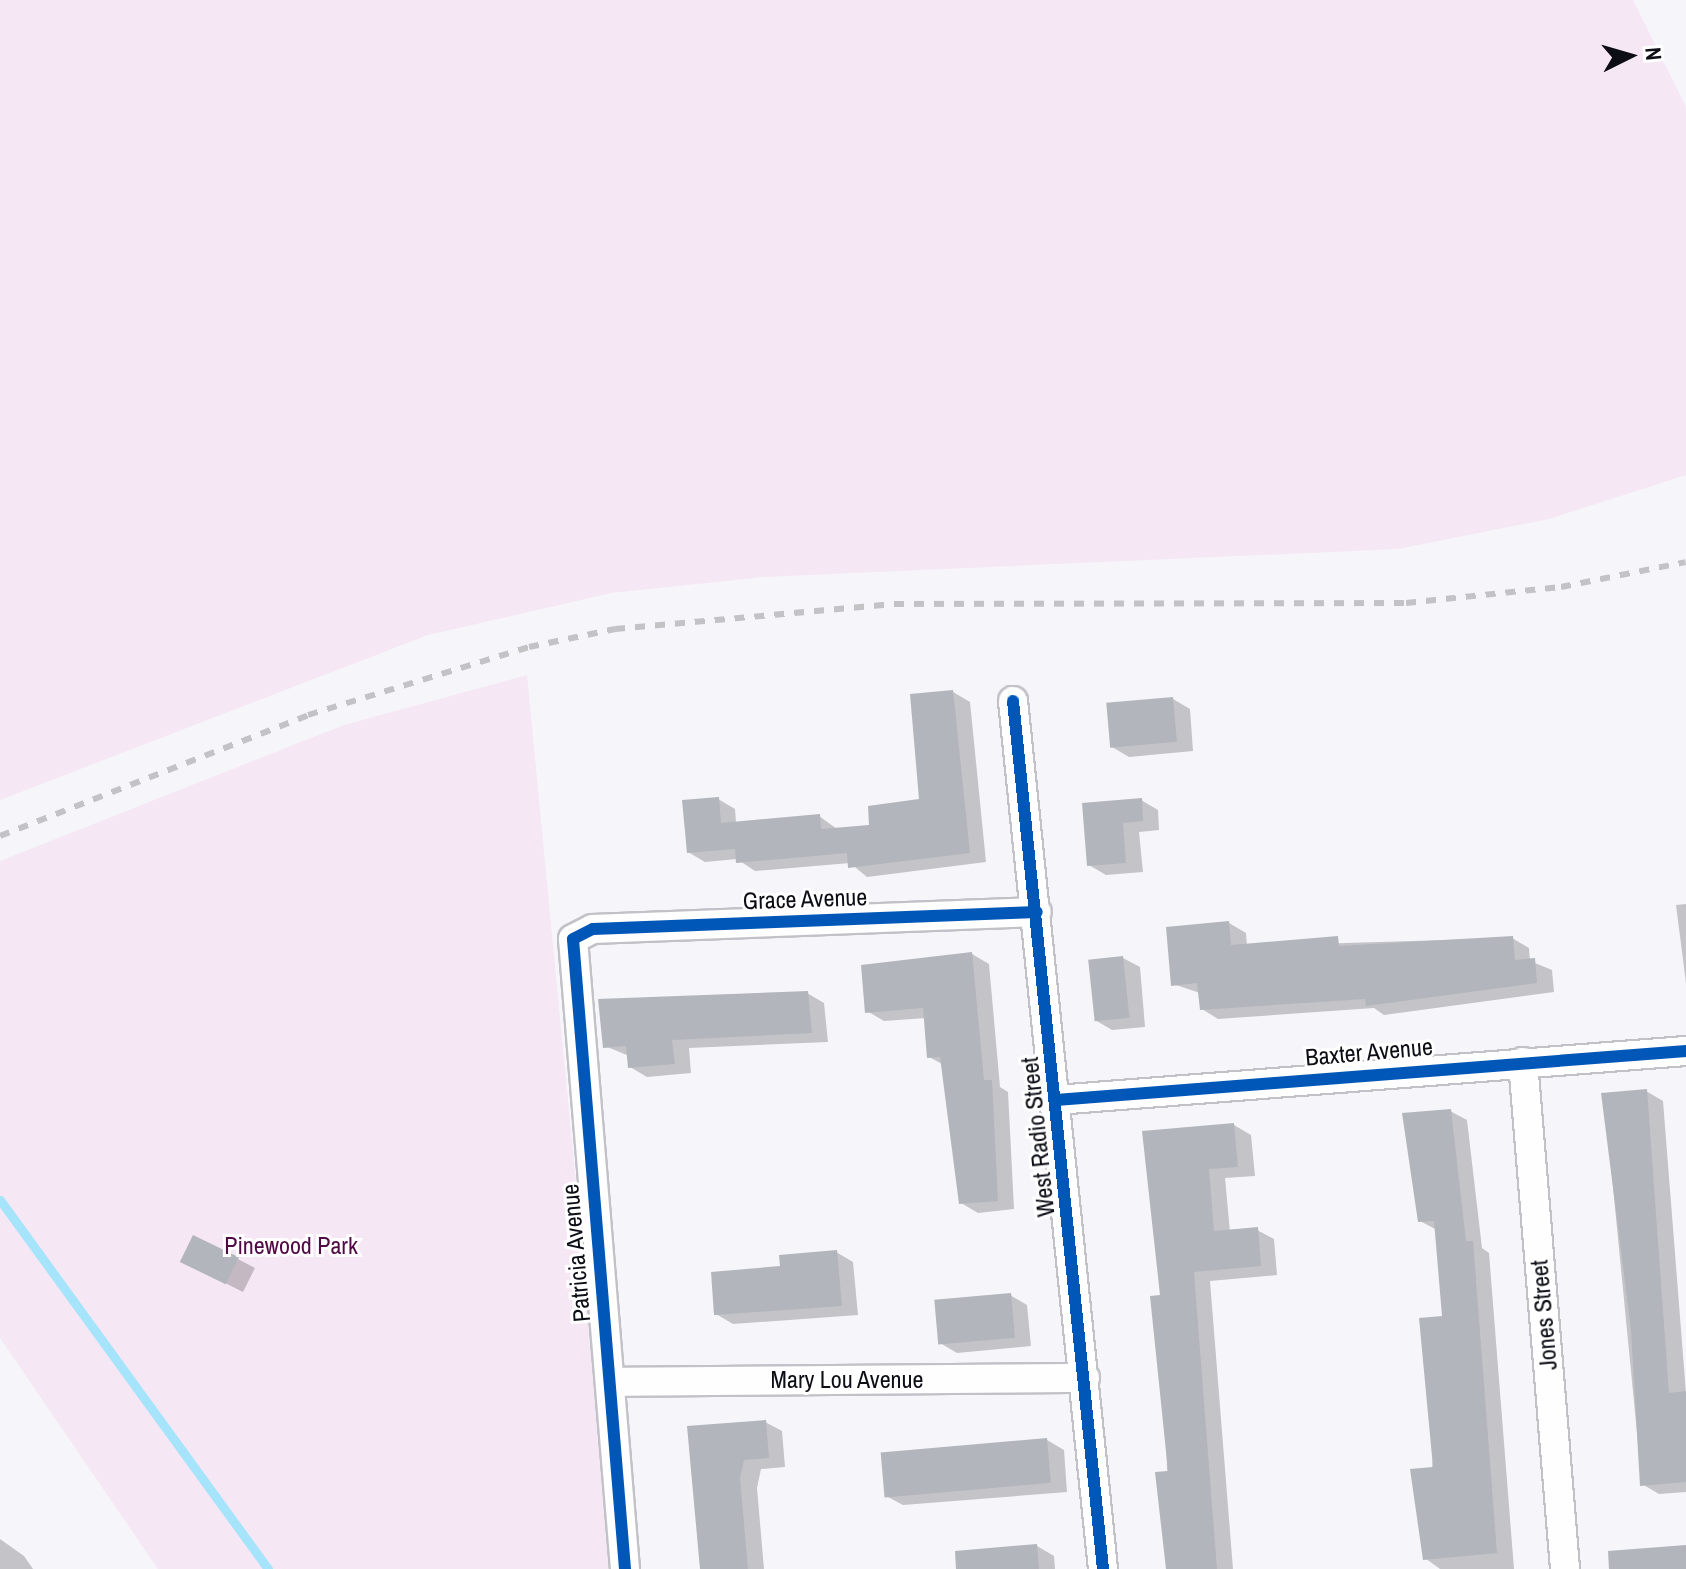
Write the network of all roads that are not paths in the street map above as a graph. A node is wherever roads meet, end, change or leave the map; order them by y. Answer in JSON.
{"nodes":[{"id":1,"x":1013,"y":701,"type":"dead end"},
{"id":2,"x":1037,"y":912,"type":"junction"},
{"id":3,"x":576,"y":935,"type":"joint"},
{"id":4,"x":1686,"y":1051,"type":"edge"},
{"id":5,"x":1523,"y":1062,"type":"junction"},
{"id":6,"x":1056,"y":1100,"type":"junction"},
{"id":7,"x":1085,"y":1378,"type":"junction"},
{"id":8,"x":610,"y":1382,"type":"junction"},
{"id":9,"x":625,"y":1569,"type":"edge"},
{"id":10,"x":1103,"y":1569,"type":"edge"},
{"id":11,"x":1565,"y":1569,"type":"edge"}],
"edges":[{"from":1,"to":2,"type":"street","name":"West Radio Street"},
{"from":2,"to":3,"type":"street","name":"Grace Avenue"},
{"from":2,"to":6,"type":"street","name":"West Radio Street"},
{"from":3,"to":8,"type":"street","name":"Patricia Avenue"},
{"from":4,"to":5,"type":"street","name":"Baxter Avenue"},
{"from":5,"to":6,"type":"street","name":"Baxter Avenue"},
{"from":5,"to":11,"type":"street","name":"Jones Street"},
{"from":6,"to":7,"type":"street","name":"West Radio Street"},
{"from":7,"to":8,"type":"street","name":"Mary Lou Avenue"},
{"from":7,"to":10,"type":"street","name":"West Radio Street"},
{"from":8,"to":9,"type":"street","name":"Patricia Avenue"}]}
